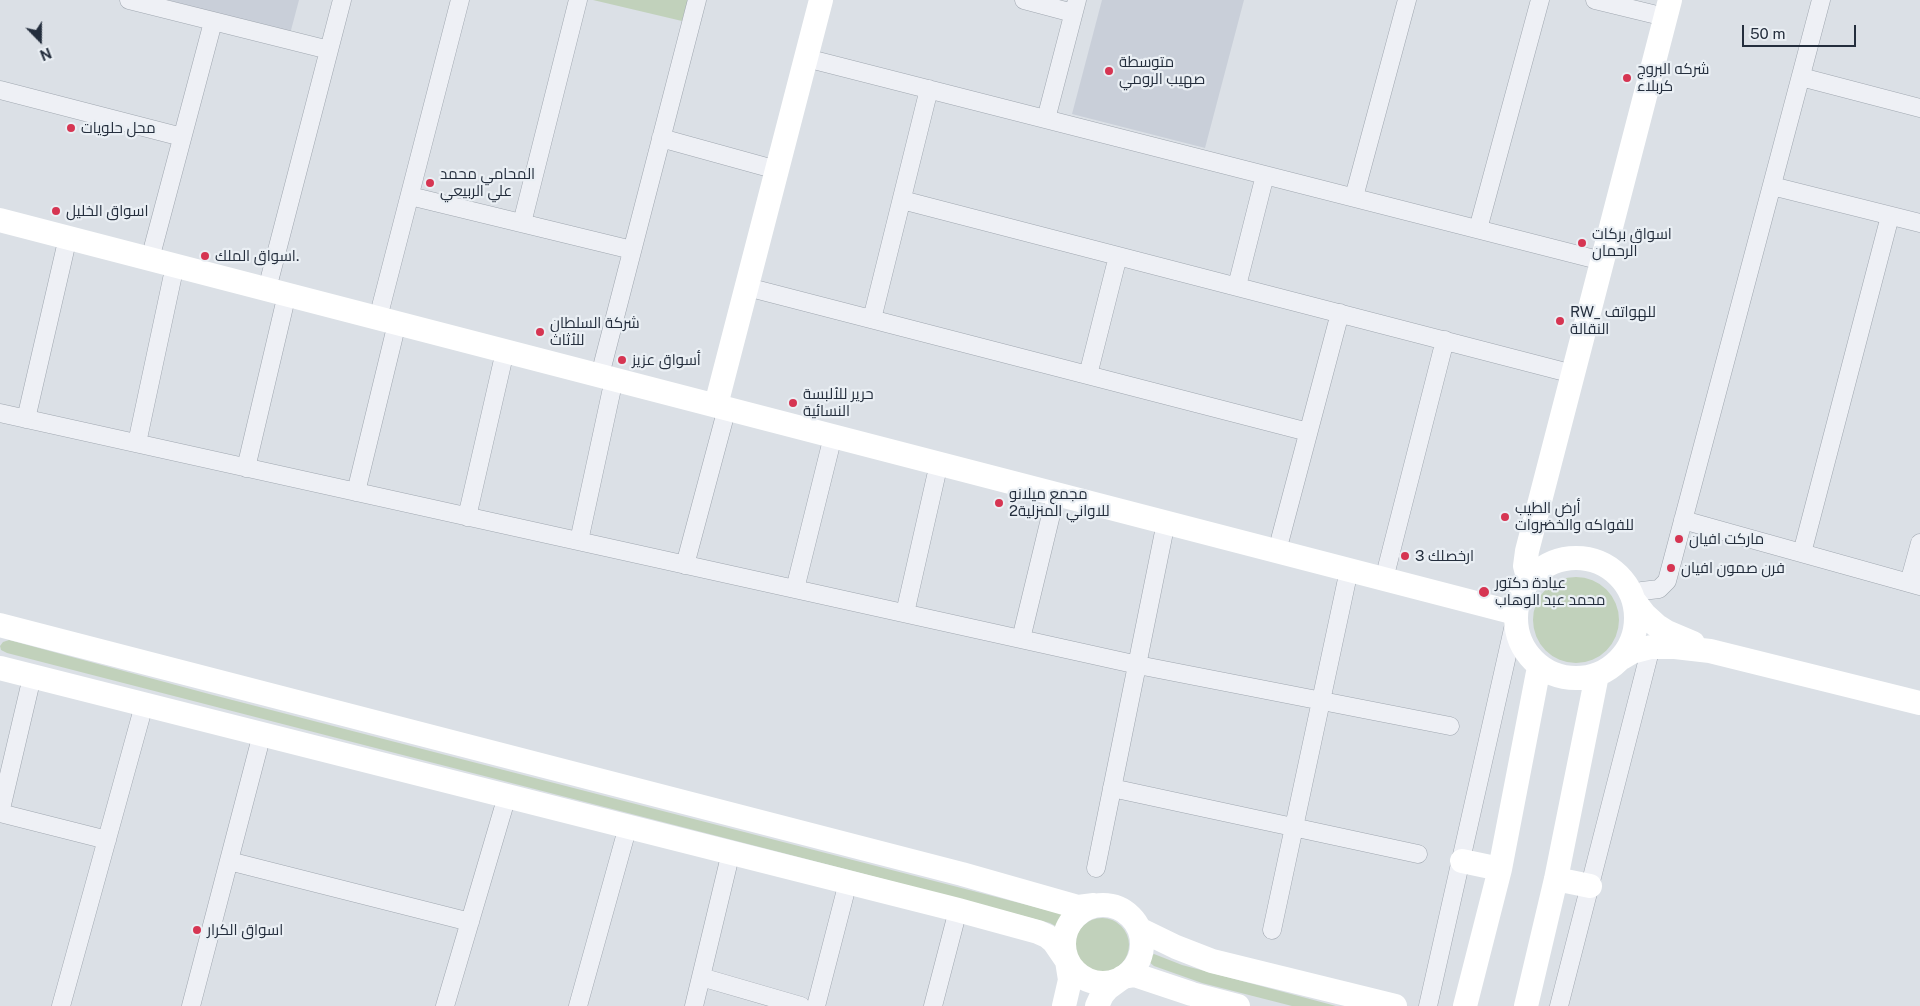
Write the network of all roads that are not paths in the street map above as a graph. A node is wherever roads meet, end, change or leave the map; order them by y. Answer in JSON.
{"nodes":[{"id":1,"x":129,"y":0,"type":"edge"},
{"id":2,"x":342,"y":0,"type":"edge"},
{"id":3,"x":460,"y":0,"type":"edge"},
{"id":4,"x":578,"y":0,"type":"edge"},
{"id":5,"x":697,"y":0,"type":"edge"},
{"id":6,"x":822,"y":0,"type":"edge"},
{"id":7,"x":1024,"y":0,"type":"edge"},
{"id":8,"x":1408,"y":0,"type":"edge"},
{"id":9,"x":1540,"y":0,"type":"edge"},
{"id":10,"x":1595,"y":0,"type":"edge"},
{"id":11,"x":1821,"y":0,"type":"edge"},
{"id":12,"x":1075,"y":6,"type":"edge"},
{"id":13,"x":1668,"y":9,"type":"edge"},
{"id":14,"x":213,"y":22,"type":"junction"},
{"id":15,"x":328,"y":50,"type":"junction"},
{"id":16,"x":806,"y":58,"type":"junction"},
{"id":17,"x":1801,"y":77,"type":"junction"},
{"id":18,"x":930,"y":89,"type":"junction"},
{"id":19,"x":0,"y":90,"type":"edge"},
{"id":20,"x":1920,"y":108,"type":"edge"},
{"id":21,"x":1046,"y":119,"type":"junction"},
{"id":22,"x":182,"y":137,"type":"junction"},
{"id":23,"x":661,"y":138,"type":"junction"},
{"id":24,"x":777,"y":170,"type":"junction"},
{"id":25,"x":1265,"y":175,"type":"junction"},
{"id":26,"x":1772,"y":186,"type":"junction"},
{"id":27,"x":410,"y":196,"type":"junction"},
{"id":28,"x":1354,"y":197,"type":"junction"},
{"id":29,"x":902,"y":200,"type":"junction"},
{"id":30,"x":1890,"y":216,"type":"junction"},
{"id":31,"x":0,"y":220,"type":"edge"},
{"id":32,"x":522,"y":223,"type":"junction"},
{"id":33,"x":1920,"y":223,"type":"edge"},
{"id":34,"x":1478,"y":229,"type":"junction"},
{"id":35,"x":68,"y":237,"type":"junction"},
{"id":36,"x":632,"y":250,"type":"junction"},
{"id":37,"x":1118,"y":256,"type":"junction"},
{"id":38,"x":150,"y":258,"type":"junction"},
{"id":39,"x":1602,"y":260,"type":"junction"},
{"id":40,"x":175,"y":265,"type":"junction"},
{"id":41,"x":1237,"y":286,"type":"junction"},
{"id":42,"x":747,"y":287,"type":"junction"},
{"id":43,"x":277,"y":291,"type":"junction"},
{"id":44,"x":1340,"y":313,"type":"junction"},
{"id":45,"x":872,"y":319,"type":"junction"},
{"id":46,"x":387,"y":320,"type":"junction"},
{"id":47,"x":1445,"y":340,"type":"junction"},
{"id":48,"x":505,"y":351,"type":"junction"},
{"id":49,"x":1573,"y":374,"type":"junction"},
{"id":50,"x":1088,"y":375,"type":"junction"},
{"id":51,"x":607,"y":377,"type":"junction"},
{"id":52,"x":722,"y":407,"type":"junction"},
{"id":53,"x":0,"y":413,"type":"edge"},
{"id":54,"x":26,"y":419,"type":"junction"},
{"id":55,"x":1308,"y":432,"type":"junction"},
{"id":56,"x":833,"y":436,"type":"junction"},
{"id":57,"x":137,"y":443,"type":"junction"},
{"id":58,"x":939,"y":464,"type":"junction"},
{"id":59,"x":246,"y":468,"type":"junction"},
{"id":60,"x":356,"y":492,"type":"junction"},
{"id":61,"x":1056,"y":494,"type":"junction"},
{"id":62,"x":467,"y":517,"type":"junction"},
{"id":63,"x":1684,"y":520,"type":"junction"},
{"id":64,"x":1166,"y":522,"type":"junction"},
{"id":65,"x":579,"y":541,"type":"junction"},
{"id":66,"x":1920,"y":543,"type":"edge"},
{"id":67,"x":1277,"y":551,"type":"junction"},
{"id":68,"x":1802,"y":553,"type":"junction"},
{"id":69,"x":685,"y":565,"type":"junction"},
{"id":70,"x":1349,"y":570,"type":"junction"},
{"id":71,"x":1384,"y":579,"type":"junction"},
{"id":72,"x":1529,"y":580,"type":"junction"},
{"id":73,"x":1915,"y":584,"type":"edge"},
{"id":74,"x":794,"y":589,"type":"junction"},
{"id":75,"x":1634,"y":599,"type":"junction"},
{"id":76,"x":905,"y":613,"type":"junction"},
{"id":77,"x":1515,"y":617,"type":"junction"},
{"id":78,"x":7,"y":631,"type":"edge"},
{"id":79,"x":1021,"y":639,"type":"junction"},
{"id":80,"x":1651,"y":647,"type":"junction"},
{"id":81,"x":1710,"y":651,"type":"junction"},
{"id":82,"x":1622,"y":658,"type":"junction"},
{"id":83,"x":1138,"y":665,"type":"junction"},
{"id":84,"x":1,"y":667,"type":"edge"},
{"id":85,"x":1540,"y":667,"type":"junction"},
{"id":86,"x":32,"y":676,"type":"junction"},
{"id":87,"x":1597,"y":676,"type":"junction"},
{"id":88,"x":1321,"y":701,"type":"junction"},
{"id":89,"x":1920,"y":703,"type":"edge"},
{"id":90,"x":144,"y":705,"type":"junction"},
{"id":91,"x":1450,"y":726,"type":"dead end"},
{"id":92,"x":262,"y":734,"type":"junction"},
{"id":93,"x":1112,"y":788,"type":"junction"},
{"id":94,"x":507,"y":796,"type":"junction"},
{"id":95,"x":0,"y":813,"type":"edge"},
{"id":96,"x":628,"y":826,"type":"junction"},
{"id":97,"x":1294,"y":827,"type":"junction"},
{"id":98,"x":107,"y":840,"type":"junction"},
{"id":99,"x":731,"y":852,"type":"junction"},
{"id":100,"x":1418,"y":854,"type":"dead end"},
{"id":101,"x":229,"y":861,"type":"junction"},
{"id":102,"x":1462,"y":861,"type":"junction"},
{"id":103,"x":1096,"y":868,"type":"dead end"},
{"id":104,"x":1500,"y":869,"type":"junction"},
{"id":105,"x":1556,"y":879,"type":"junction"},
{"id":106,"x":848,"y":882,"type":"junction"},
{"id":107,"x":1590,"y":886,"type":"junction"},
{"id":108,"x":1094,"y":905,"type":"junction"},
{"id":109,"x":958,"y":910,"type":"junction"},
{"id":110,"x":470,"y":922,"type":"junction"},
{"id":111,"x":1139,"y":929,"type":"junction"},
{"id":112,"x":1272,"y":930,"type":"dead end"},
{"id":113,"x":1067,"y":961,"type":"junction"},
{"id":114,"x":701,"y":977,"type":"junction"},
{"id":115,"x":1123,"y":977,"type":"junction"},
{"id":116,"x":1232,"y":1005,"type":"edge"},
{"id":117,"x":61,"y":1006,"type":"edge"},
{"id":118,"x":191,"y":1006,"type":"edge"},
{"id":119,"x":445,"y":1006,"type":"edge"},
{"id":120,"x":578,"y":1006,"type":"edge"},
{"id":121,"x":694,"y":1006,"type":"edge"},
{"id":122,"x":801,"y":1006,"type":"edge"},
{"id":123,"x":816,"y":1006,"type":"edge"},
{"id":124,"x":933,"y":1006,"type":"edge"},
{"id":125,"x":1064,"y":1006,"type":"edge"},
{"id":126,"x":1097,"y":1006,"type":"edge"},
{"id":127,"x":1395,"y":1006,"type":"edge"},
{"id":128,"x":1428,"y":1006,"type":"edge"},
{"id":129,"x":1465,"y":1006,"type":"edge"},
{"id":130,"x":1526,"y":1006,"type":"edge"},
{"id":131,"x":1559,"y":1006,"type":"edge"}],
"edges":[{"from":1,"to":14,"type":"street"},
{"from":2,"to":15,"type":"street"},
{"from":3,"to":27,"type":"street"},
{"from":4,"to":32,"type":"street"},
{"from":5,"to":23,"type":"street"},
{"from":6,"to":16,"type":"main road"},
{"from":7,"to":12,"type":"street"},
{"from":8,"to":28,"type":"street"},
{"from":9,"to":34,"type":"street"},
{"from":10,"to":13,"type":"street"},
{"from":11,"to":17,"type":"street"},
{"from":12,"to":21,"type":"street"},
{"from":13,"to":39,"type":"main road"},
{"from":14,"to":15,"type":"street"},
{"from":14,"to":22,"type":"street"},
{"from":15,"to":43,"type":"street"},
{"from":16,"to":18,"type":"street"},
{"from":16,"to":24,"type":"main road"},
{"from":17,"to":20,"type":"street"},
{"from":17,"to":26,"type":"street"},
{"from":18,"to":21,"type":"street"},
{"from":18,"to":29,"type":"street"},
{"from":19,"to":22,"type":"street"},
{"from":21,"to":25,"type":"street"},
{"from":22,"to":38,"type":"street"},
{"from":23,"to":24,"type":"street"},
{"from":23,"to":36,"type":"street"},
{"from":24,"to":42,"type":"main road"},
{"from":25,"to":28,"type":"street"},
{"from":25,"to":41,"type":"street"},
{"from":26,"to":30,"type":"street"},
{"from":26,"to":63,"type":"street"},
{"from":27,"to":32,"type":"street"},
{"from":27,"to":46,"type":"street"},
{"from":28,"to":34,"type":"street"},
{"from":29,"to":37,"type":"street"},
{"from":29,"to":45,"type":"street"},
{"from":30,"to":33,"type":"street"},
{"from":30,"to":68,"type":"street"},
{"from":31,"to":35,"type":"main road"},
{"from":32,"to":36,"type":"street"},
{"from":34,"to":39,"type":"street"},
{"from":35,"to":38,"type":"main road"},
{"from":35,"to":54,"type":"street"},
{"from":36,"to":51,"type":"street"},
{"from":37,"to":41,"type":"street"},
{"from":37,"to":50,"type":"street"},
{"from":38,"to":40,"type":"main road"},
{"from":39,"to":49,"type":"main road"},
{"from":40,"to":43,"type":"main road"},
{"from":40,"to":57,"type":"street"},
{"from":41,"to":44,"type":"street"},
{"from":42,"to":45,"type":"street"},
{"from":42,"to":52,"type":"main road"},
{"from":43,"to":46,"type":"main road"},
{"from":43,"to":59,"type":"street"},
{"from":44,"to":47,"type":"street"},
{"from":44,"to":55,"type":"street"},
{"from":45,"to":50,"type":"street"},
{"from":46,"to":48,"type":"main road"},
{"from":46,"to":60,"type":"street"},
{"from":47,"to":49,"type":"street"},
{"from":47,"to":71,"type":"street"},
{"from":48,"to":51,"type":"main road"},
{"from":48,"to":62,"type":"street"},
{"from":49,"to":72,"type":"main road"},
{"from":50,"to":55,"type":"street"},
{"from":51,"to":52,"type":"main road"},
{"from":51,"to":65,"type":"street"},
{"from":52,"to":56,"type":"main road"},
{"from":52,"to":69,"type":"street"},
{"from":53,"to":54,"type":"street"},
{"from":54,"to":57,"type":"street"},
{"from":55,"to":67,"type":"street"},
{"from":56,"to":58,"type":"main road"},
{"from":56,"to":74,"type":"street"},
{"from":57,"to":59,"type":"street"},
{"from":58,"to":61,"type":"main road"},
{"from":58,"to":76,"type":"street"},
{"from":59,"to":60,"type":"street"},
{"from":60,"to":62,"type":"street"},
{"from":61,"to":64,"type":"main road"},
{"from":61,"to":79,"type":"street"},
{"from":62,"to":65,"type":"street"},
{"from":63,"to":68,"type":"street"},
{"from":63,"to":75,"type":"street"},
{"from":64,"to":67,"type":"main road"},
{"from":64,"to":83,"type":"street"},
{"from":65,"to":69,"type":"street"},
{"from":66,"to":73,"type":"street"},
{"from":67,"to":70,"type":"main road"},
{"from":68,"to":73,"type":"street"},
{"from":69,"to":74,"type":"street"},
{"from":70,"to":71,"type":"main road"},
{"from":70,"to":88,"type":"street"},
{"from":71,"to":77,"type":"main road"},
{"from":72,"to":75,"type":"main road"},
{"from":72,"to":77,"type":"main road"},
{"from":74,"to":76,"type":"street"},
{"from":75,"to":81,"type":"main road"},
{"from":75,"to":82,"type":"main road"},
{"from":76,"to":79,"type":"street"},
{"from":77,"to":85,"type":"main road"},
{"from":77,"to":102,"type":"street"},
{"from":78,"to":108,"type":"main road"},
{"from":79,"to":83,"type":"street"},
{"from":80,"to":81,"type":"main road"},
{"from":80,"to":82,"type":"main road"},
{"from":80,"to":107,"type":"street"},
{"from":81,"to":89,"type":"main road"},
{"from":82,"to":87,"type":"main road"},
{"from":83,"to":88,"type":"street"},
{"from":83,"to":93,"type":"street"},
{"from":84,"to":86,"type":"main road"},
{"from":85,"to":87,"type":"main road"},
{"from":85,"to":104,"type":"main road"},
{"from":86,"to":90,"type":"main road"},
{"from":86,"to":95,"type":"street"},
{"from":87,"to":105,"type":"main road"},
{"from":88,"to":91,"type":"street"},
{"from":88,"to":97,"type":"street"},
{"from":90,"to":92,"type":"main road"},
{"from":90,"to":98,"type":"street"},
{"from":92,"to":94,"type":"main road"},
{"from":92,"to":101,"type":"street"},
{"from":93,"to":97,"type":"street"},
{"from":93,"to":103,"type":"street"},
{"from":94,"to":96,"type":"main road"},
{"from":94,"to":110,"type":"street"},
{"from":95,"to":98,"type":"street"},
{"from":96,"to":99,"type":"main road"},
{"from":96,"to":120,"type":"street"},
{"from":97,"to":100,"type":"street"},
{"from":97,"to":112,"type":"street"},
{"from":98,"to":117,"type":"street"},
{"from":99,"to":106,"type":"main road"},
{"from":99,"to":114,"type":"street"},
{"from":101,"to":110,"type":"street"},
{"from":101,"to":118,"type":"street"},
{"from":102,"to":104,"type":"main road"},
{"from":102,"to":128,"type":"street"},
{"from":104,"to":129,"type":"main road"},
{"from":105,"to":107,"type":"main road"},
{"from":105,"to":130,"type":"main road"},
{"from":106,"to":109,"type":"main road"},
{"from":106,"to":123,"type":"street"},
{"from":107,"to":131,"type":"street"},
{"from":108,"to":111,"type":"main road"},
{"from":108,"to":113,"type":"main road"},
{"from":109,"to":113,"type":"main road"},
{"from":109,"to":124,"type":"street"},
{"from":110,"to":119,"type":"street"},
{"from":111,"to":115,"type":"main road"},
{"from":111,"to":127,"type":"main road"},
{"from":113,"to":115,"type":"main road"},
{"from":113,"to":125,"type":"main road"},
{"from":114,"to":121,"type":"street"},
{"from":114,"to":122,"type":"street"},
{"from":115,"to":116,"type":"main road"},
{"from":115,"to":126,"type":"main road"}]}
